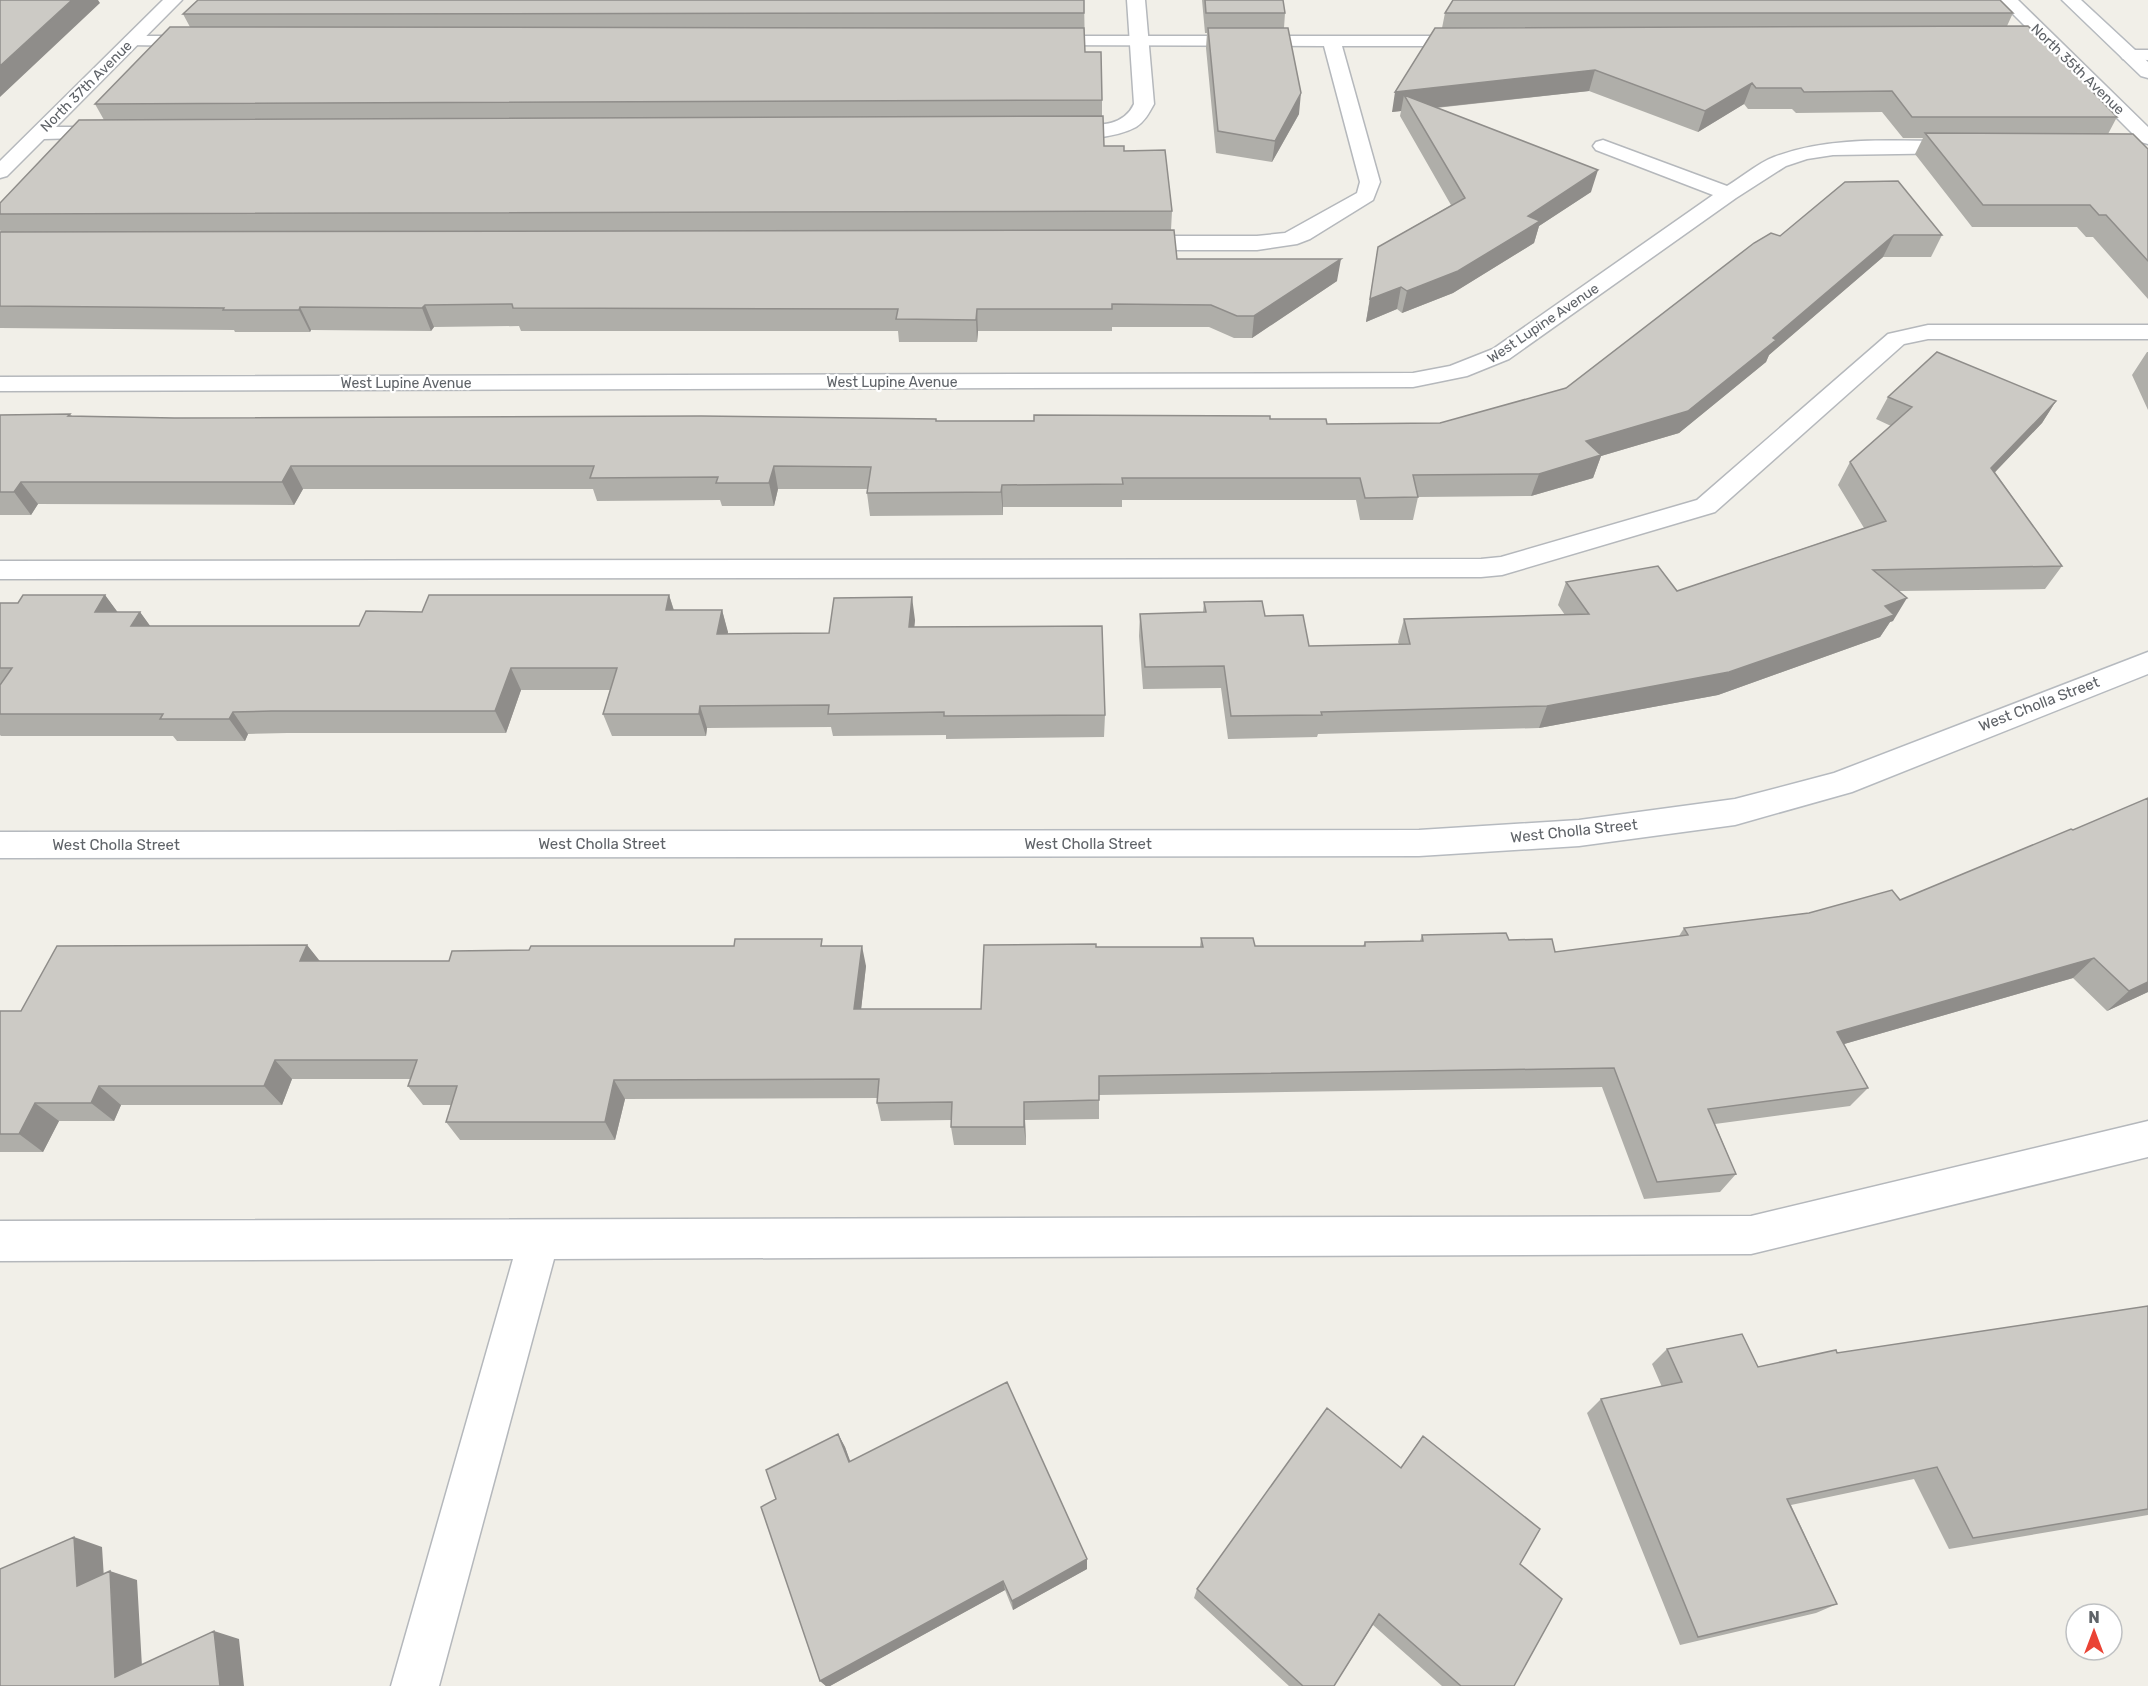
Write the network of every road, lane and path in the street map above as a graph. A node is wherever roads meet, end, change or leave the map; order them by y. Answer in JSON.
{"nodes":[{"id":1,"x":172,"y":0,"type":"edge"},
{"id":2,"x":1137,"y":0,"type":"edge"},
{"id":3,"x":2008,"y":0,"type":"edge"},
{"id":4,"x":2071,"y":0,"type":"edge"},
{"id":5,"x":2024,"y":40,"type":"edge"},
{"id":6,"x":2048,"y":40,"type":"junction"},
{"id":7,"x":132,"y":41,"type":"junction"},
{"id":8,"x":216,"y":41,"type":"edge"},
{"id":9,"x":1019,"y":41,"type":"edge"},
{"id":10,"x":1139,"y":41,"type":"junction"},
{"id":11,"x":1484,"y":41,"type":"edge"},
{"id":12,"x":1332,"y":42,"type":"junction"},
{"id":13,"x":2139,"y":55,"type":"edge"},
{"id":14,"x":2148,"y":72,"type":"edge"},
{"id":15,"x":1041,"y":131,"type":"edge"},
{"id":16,"x":39,"y":133,"type":"junction"},
{"id":17,"x":135,"y":133,"type":"edge"},
{"id":18,"x":2148,"y":138,"type":"edge"},
{"id":19,"x":1603,"y":146,"type":"dead end"},
{"id":20,"x":1983,"y":147,"type":"edge"},
{"id":21,"x":2124,"y":147,"type":"edge"},
{"id":22,"x":2148,"y":147,"type":"edge"},
{"id":23,"x":0,"y":172,"type":"edge"},
{"id":24,"x":1729,"y":194,"type":"junction"},
{"id":25,"x":1113,"y":243,"type":"edge"},
{"id":26,"x":2148,"y":332,"type":"edge"},
{"id":27,"x":0,"y":384,"type":"edge"},
{"id":28,"x":0,"y":570,"type":"edge"},
{"id":29,"x":2148,"y":662,"type":"edge"},
{"id":30,"x":0,"y":845,"type":"edge"},
{"id":31,"x":2148,"y":1139,"type":"edge"},
{"id":32,"x":0,"y":1241,"type":"edge"},
{"id":33,"x":538,"y":1241,"type":"junction"},
{"id":34,"x":415,"y":1686,"type":"edge"}],
"edges":[{"from":1,"to":7,"type":"street","name":"North 37th Avenue"},
{"from":2,"to":10,"type":"street"},
{"from":3,"to":6,"type":"street","name":"North 35th Avenue"},
{"from":4,"to":13,"type":"street"},
{"from":5,"to":6,"type":"street"},
{"from":6,"to":18,"type":"street","name":"North 35th Avenue"},
{"from":7,"to":8,"type":"street"},
{"from":7,"to":16,"type":"street","name":"North 37th Avenue"},
{"from":9,"to":10,"type":"street"},
{"from":10,"to":12,"type":"street"},
{"from":10,"to":15,"type":"street"},
{"from":11,"to":12,"type":"street"},
{"from":12,"to":25,"type":"street"},
{"from":13,"to":14,"type":"street"},
{"from":16,"to":17,"type":"street"},
{"from":16,"to":23,"type":"street","name":"North 37th Avenue"},
{"from":19,"to":24,"type":"street"},
{"from":20,"to":24,"type":"street","name":"West Lupine Avenue"},
{"from":21,"to":22,"type":"street"},
{"from":24,"to":27,"type":"street","name":"West Lupine Avenue"},
{"from":26,"to":28,"type":"street"},
{"from":29,"to":30,"type":"street","name":"West Cholla Street"},
{"from":31,"to":33,"type":"street"},
{"from":32,"to":33,"type":"street"},
{"from":33,"to":34,"type":"street"}]}
